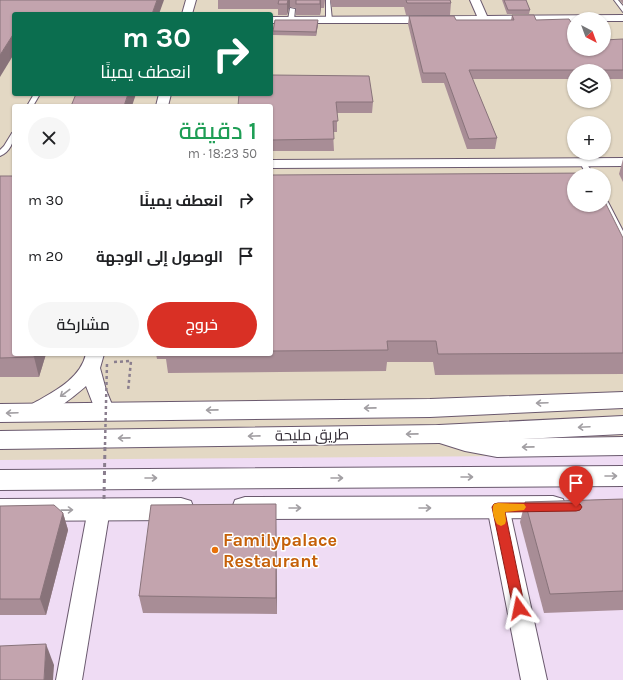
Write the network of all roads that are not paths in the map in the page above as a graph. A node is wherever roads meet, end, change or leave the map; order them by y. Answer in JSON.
{"nodes":[{"id":1,"x":191,"y":0,"type":"edge"},
{"id":2,"x":328,"y":0,"type":"edge"},
{"id":3,"x":475,"y":0,"type":"edge"},
{"id":4,"x":616,"y":0,"type":"edge"},
{"id":5,"x":292,"y":9,"type":"dead end"},
{"id":6,"x":623,"y":10,"type":"edge"},
{"id":7,"x":188,"y":12,"type":"edge"},
{"id":8,"x":623,"y":18,"type":"edge"},
{"id":9,"x":273,"y":20,"type":"edge"},
{"id":10,"x":291,"y":20,"type":"junction"},
{"id":11,"x":329,"y":20,"type":"junction"},
{"id":12,"x":484,"y":20,"type":"junction"},
{"id":13,"x":12,"y":137,"type":"edge"},
{"id":14,"x":0,"y":154,"type":"edge"},
{"id":15,"x":583,"y":162,"type":"junction"},
{"id":16,"x":623,"y":162,"type":"edge"},
{"id":17,"x":273,"y":164,"type":"edge"},
{"id":18,"x":586,"y":168,"type":"edge"},
{"id":19,"x":609,"y":212,"type":"edge"},
{"id":20,"x":623,"y":238,"type":"edge"},
{"id":21,"x":98,"y":361,"type":"edge"},
{"id":22,"x":623,"y":400,"type":"edge"},
{"id":23,"x":34,"y":412,"type":"junction"},
{"id":24,"x":116,"y":412,"type":"junction"},
{"id":25,"x":0,"y":413,"type":"edge"},
{"id":26,"x":623,"y":425,"type":"edge"},
{"id":27,"x":439,"y":434,"type":"junction"},
{"id":28,"x":0,"y":440,"type":"edge"},
{"id":29,"x":623,"y":446,"type":"edge"},
{"id":30,"x":623,"y":476,"type":"edge"},
{"id":31,"x":0,"y":480,"type":"edge"},
{"id":32,"x":102,"y":504,"type":"junction"},
{"id":33,"x":498,"y":507,"type":"junction"},
{"id":34,"x":576,"y":507,"type":"edge"},
{"id":35,"x":0,"y":510,"type":"edge"},
{"id":36,"x":69,"y":680,"type":"edge"},
{"id":37,"x":534,"y":680,"type":"edge"}],
"edges":[{"from":1,"to":7,"type":"street"},
{"from":2,"to":11,"type":"lane"},
{"from":3,"to":12,"type":"street"},
{"from":4,"to":6,"type":"lane"},
{"from":5,"to":10,"type":"lane"},
{"from":8,"to":12,"type":"street"},
{"from":9,"to":10,"type":"street"},
{"from":10,"to":11,"type":"street"},
{"from":11,"to":12,"type":"street"},
{"from":13,"to":14,"type":"lane"},
{"from":15,"to":16,"type":"street"},
{"from":15,"to":17,"type":"street"},
{"from":15,"to":18,"type":"lane"},
{"from":19,"to":20,"type":"lane"},
{"from":21,"to":23,"type":"street","one_way":true},
{"from":21,"to":24,"type":"street"},
{"from":22,"to":24,"type":"main road","one_way":true},
{"from":23,"to":24,"type":"main road"},
{"from":23,"to":25,"type":"main road","one_way":true},
{"from":26,"to":27,"type":"main road","name":"طريق مليحة","one_way":true},
{"from":27,"to":28,"type":"main road","name":"طريق مليحة","one_way":true},
{"from":29,"to":27,"type":"main road","one_way":true},
{"from":31,"to":30,"type":"main road","one_way":true},
{"from":32,"to":33,"type":"main road","one_way":true},
{"from":35,"to":32,"type":"main road","one_way":true},
{"from":32,"to":36,"type":"street"},
{"from":33,"to":34,"type":"main road"},
{"from":33,"to":37,"type":"street"}]}
